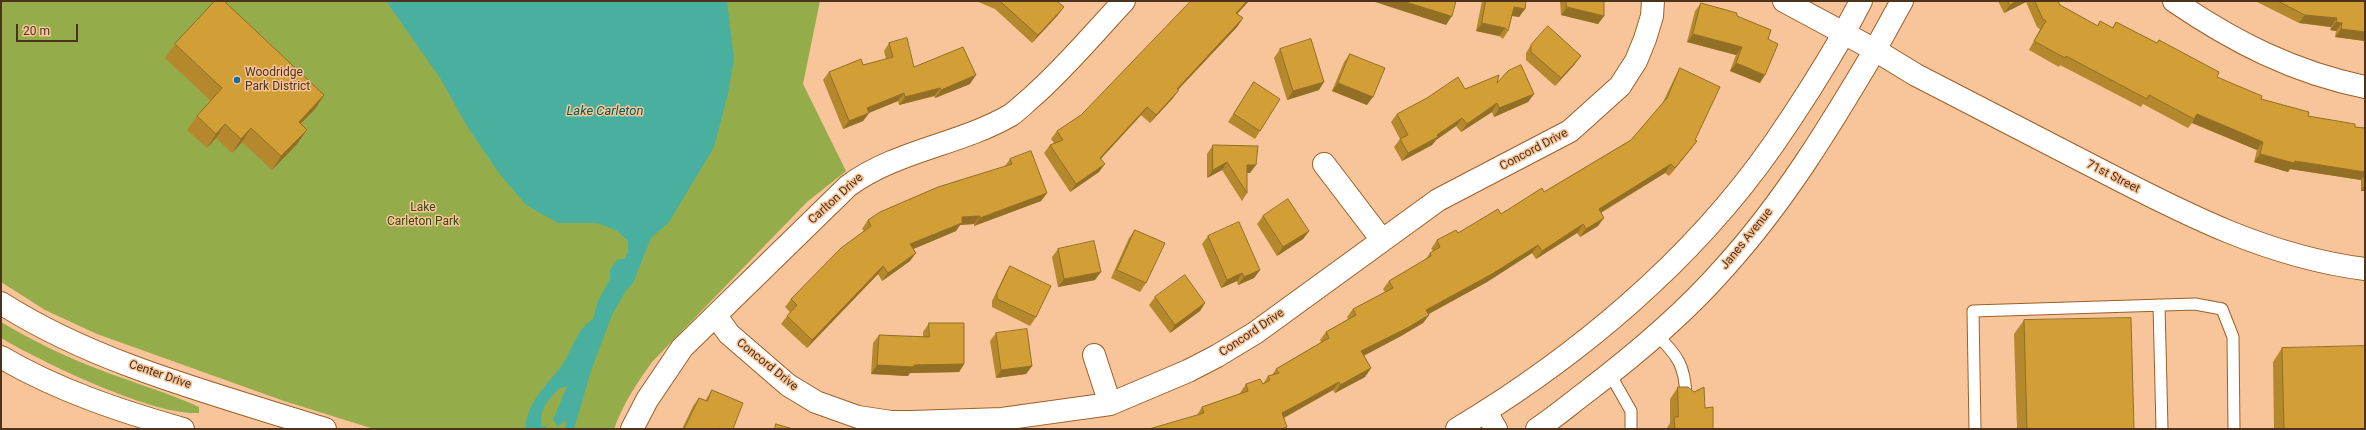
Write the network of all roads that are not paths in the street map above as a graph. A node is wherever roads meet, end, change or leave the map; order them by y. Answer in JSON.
{"nodes":[{"id":1,"x":1124,"y":1,"type":"edge"},
{"id":2,"x":1653,"y":1,"type":"edge"},
{"id":3,"x":1784,"y":1,"type":"edge"},
{"id":4,"x":1861,"y":1,"type":"edge"},
{"id":5,"x":1902,"y":1,"type":"edge"},
{"id":6,"x":2174,"y":1,"type":"edge"},
{"id":7,"x":1844,"y":33,"type":"junction"},
{"id":8,"x":1875,"y":50,"type":"junction"},
{"id":9,"x":2365,"y":87,"type":"edge"},
{"id":10,"x":1324,"y":164,"type":"dead end"},
{"id":11,"x":1382,"y":240,"type":"junction"},
{"id":12,"x":2365,"y":269,"type":"edge"},
{"id":13,"x":1,"y":303,"type":"edge"},
{"id":14,"x":2159,"y":305,"type":"junction"},
{"id":15,"x":716,"y":316,"type":"junction"},
{"id":16,"x":1657,"y":335,"type":"junction"},
{"id":17,"x":1094,"y":355,"type":"dead end"},
{"id":18,"x":1,"y":357,"type":"edge"},
{"id":19,"x":1610,"y":374,"type":"junction"},
{"id":20,"x":1686,"y":396,"type":"edge"},
{"id":21,"x":1110,"y":404,"type":"junction"},
{"id":22,"x":1491,"y":420,"type":"edge"},
{"id":23,"x":183,"y":429,"type":"edge"},
{"id":24,"x":325,"y":429,"type":"edge"},
{"id":25,"x":632,"y":429,"type":"edge"},
{"id":26,"x":1457,"y":429,"type":"edge"},
{"id":27,"x":1537,"y":429,"type":"edge"},
{"id":28,"x":1631,"y":429,"type":"edge"},
{"id":29,"x":1975,"y":429,"type":"edge"},
{"id":30,"x":2162,"y":429,"type":"edge"},
{"id":31,"x":2234,"y":429,"type":"edge"}],
"edges":[{"from":1,"to":15,"type":"street","name":"Carlton Drive"},
{"from":2,"to":11,"type":"street","name":"Concord Drive"},
{"from":3,"to":7,"type":"street","name":"71st Street"},
{"from":4,"to":7,"type":"street"},
{"from":5,"to":8,"type":"street","name":"Janes Avenue"},
{"from":6,"to":9,"type":"street"},
{"from":7,"to":8,"type":"street","name":"71st Street"},
{"from":7,"to":22,"type":"street"},
{"from":8,"to":12,"type":"street","name":"71st Street"},
{"from":8,"to":16,"type":"street","name":"Janes Avenue"},
{"from":10,"to":11,"type":"street"},
{"from":11,"to":21,"type":"street","name":"Concord Drive"},
{"from":13,"to":24,"type":"street","name":"Center Drive"},
{"from":14,"to":29,"type":"lane"},
{"from":14,"to":30,"type":"lane"},
{"from":14,"to":31,"type":"lane"},
{"from":15,"to":21,"type":"street","name":"Concord Drive"},
{"from":15,"to":25,"type":"street","name":"Carlton Drive"},
{"from":16,"to":19,"type":"street","name":"Janes Avenue"},
{"from":16,"to":20,"type":"lane"},
{"from":17,"to":21,"type":"street"},
{"from":18,"to":23,"type":"street"},
{"from":19,"to":27,"type":"street","name":"Janes Avenue"},
{"from":19,"to":28,"type":"lane"},
{"from":22,"to":26,"type":"street"}]}
